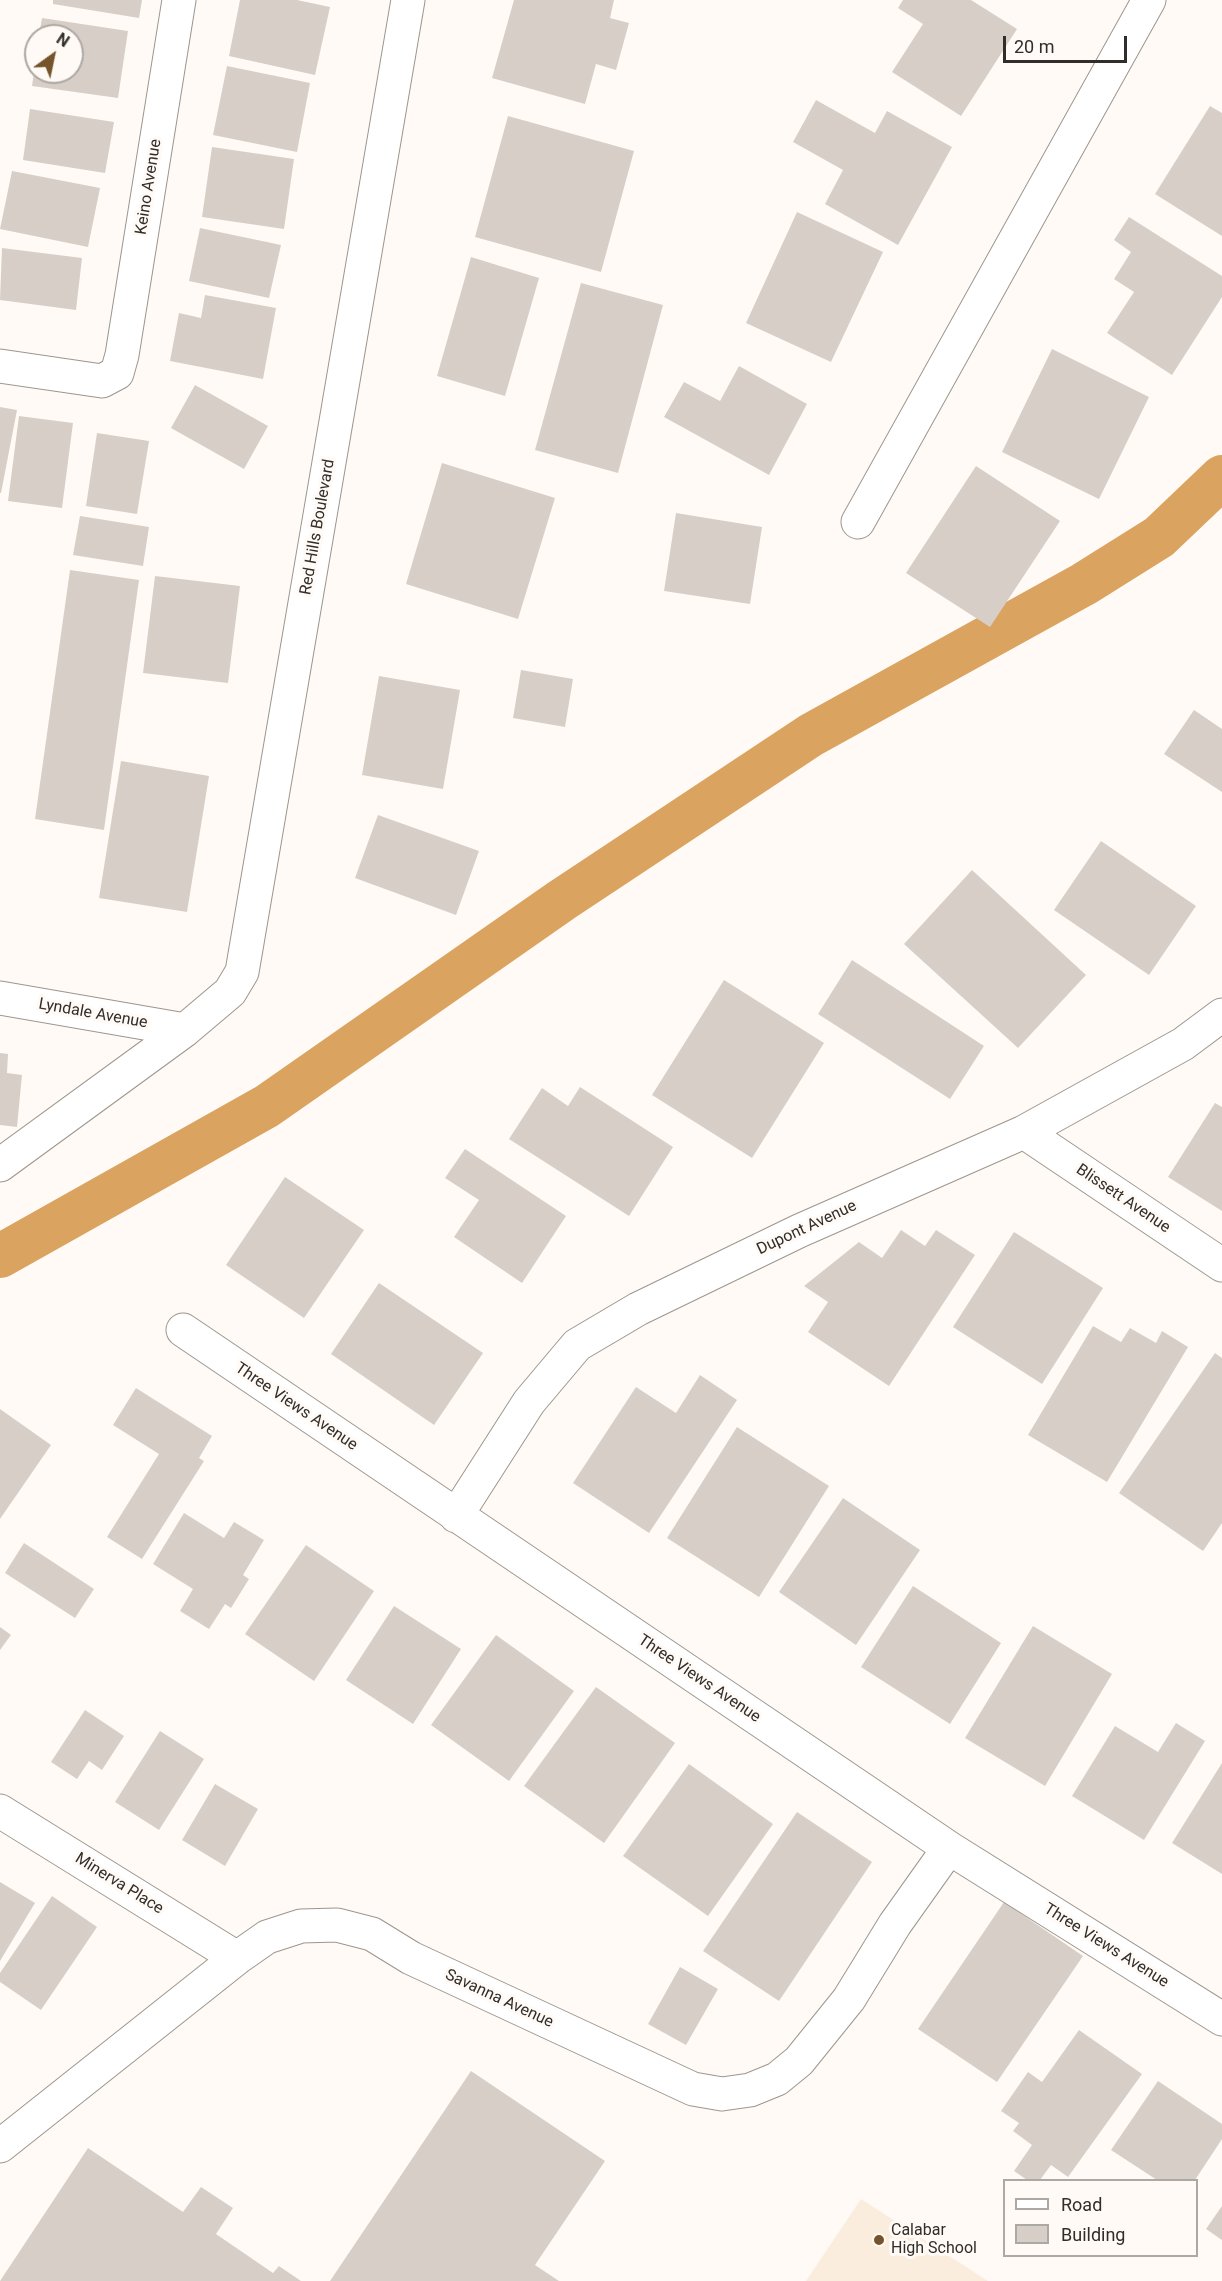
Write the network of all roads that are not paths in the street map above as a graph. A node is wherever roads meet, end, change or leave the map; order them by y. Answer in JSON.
{"nodes":[{"id":1,"x":179,"y":0,"type":"edge"},
{"id":2,"x":408,"y":0,"type":"edge"},
{"id":3,"x":1149,"y":0,"type":"edge"},
{"id":4,"x":0,"y":366,"type":"edge"},
{"id":5,"x":858,"y":522,"type":"dead end"},
{"id":6,"x":0,"y":998,"type":"edge"},
{"id":7,"x":1222,"y":1015,"type":"edge"},
{"id":8,"x":185,"y":1030,"type":"junction"},
{"id":9,"x":1024,"y":1132,"type":"junction"},
{"id":10,"x":0,"y":1165,"type":"edge"},
{"id":11,"x":1222,"y":1265,"type":"edge"},
{"id":12,"x":183,"y":1330,"type":"dead end"},
{"id":13,"x":456,"y":1516,"type":"junction"},
{"id":14,"x":0,"y":1811,"type":"edge"},
{"id":15,"x":949,"y":1848,"type":"junction"},
{"id":16,"x":237,"y":1958,"type":"junction"},
{"id":17,"x":1222,"y":2019,"type":"edge"},
{"id":18,"x":0,"y":2146,"type":"edge"}],
"edges":[{"from":1,"to":4,"type":"street","name":"Keino Avenue"},
{"from":2,"to":8,"type":"street","name":"Red Hills Boulevard"},
{"from":3,"to":5,"type":"street"},
{"from":6,"to":8,"type":"street","name":"Lyndale Avenue"},
{"from":7,"to":9,"type":"street","name":"Dupont Avenue"},
{"from":8,"to":10,"type":"street","name":"Red Hills Boulevard"},
{"from":9,"to":11,"type":"street","name":"Blissett Avenue"},
{"from":9,"to":13,"type":"street","name":"Dupont Avenue"},
{"from":12,"to":13,"type":"street","name":"Three Views Avenue"},
{"from":13,"to":15,"type":"street","name":"Three Views Avenue"},
{"from":14,"to":16,"type":"street","name":"Minerva Place"},
{"from":15,"to":16,"type":"street","name":"Savanna Avenue"},
{"from":15,"to":17,"type":"street","name":"Three Views Avenue"},
{"from":16,"to":18,"type":"street","name":"Savanna Avenue"}]}
